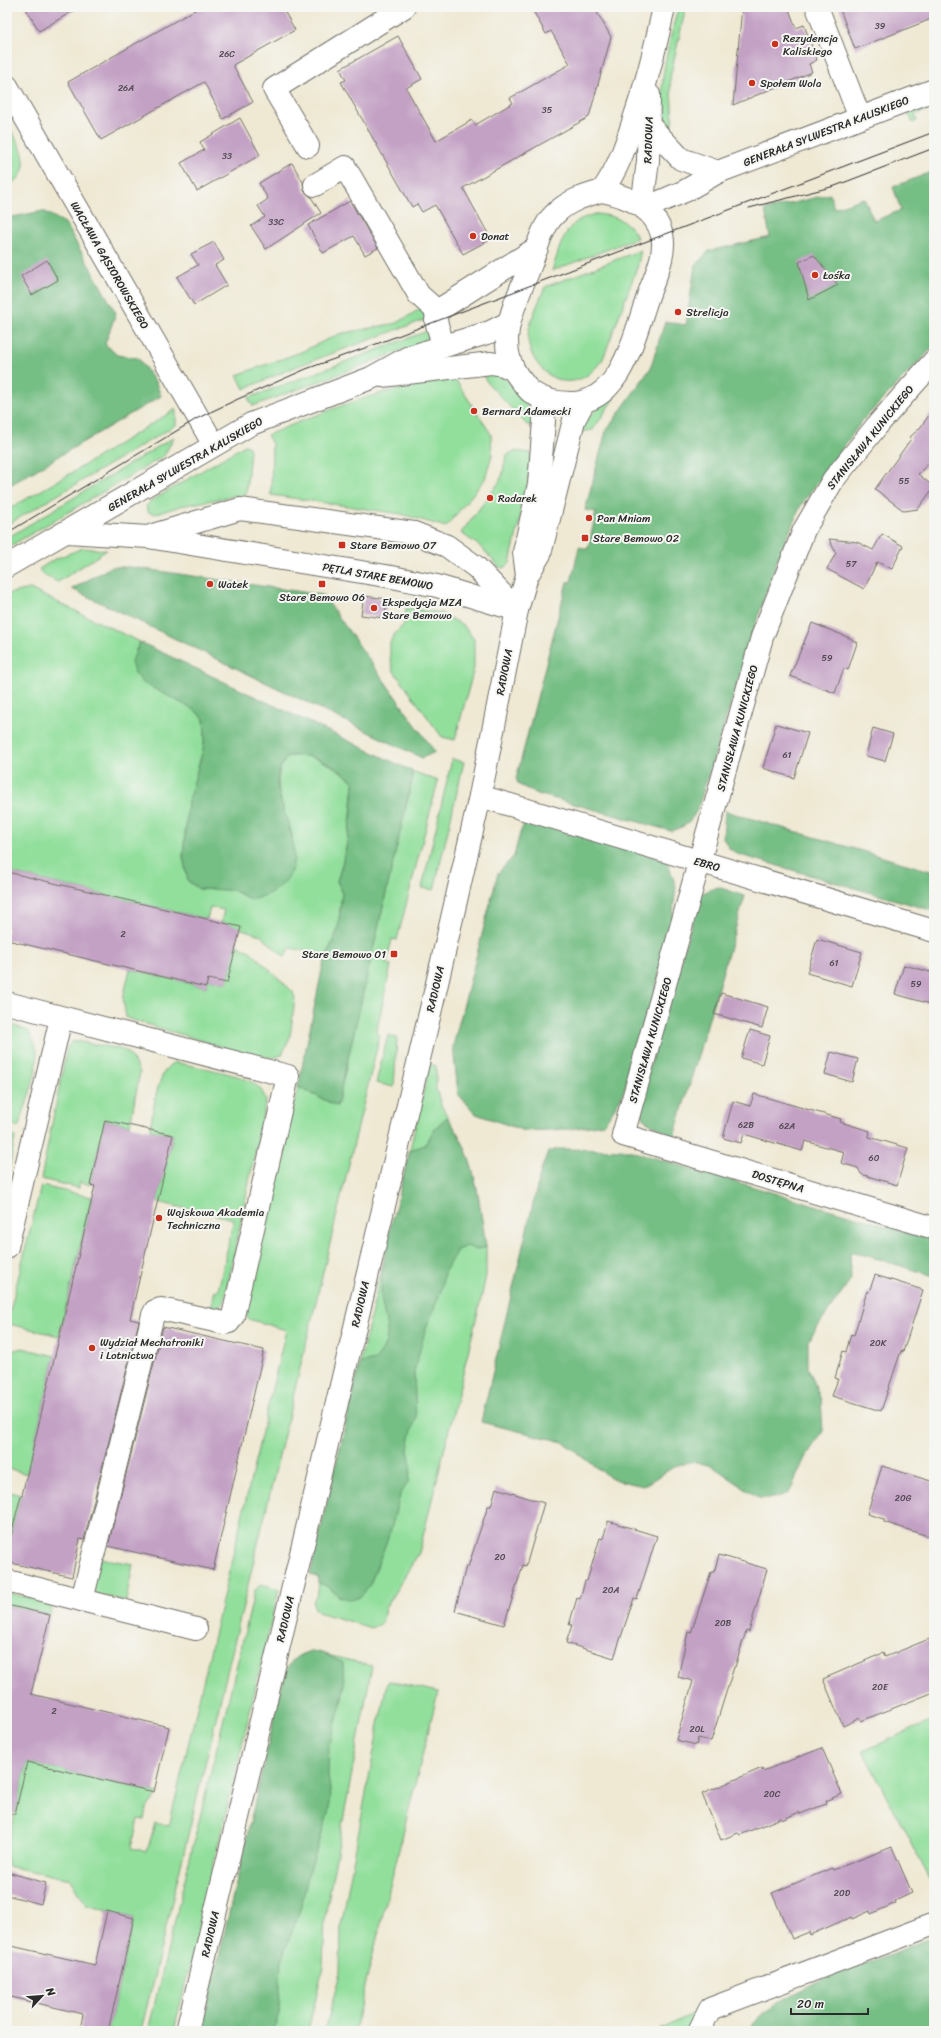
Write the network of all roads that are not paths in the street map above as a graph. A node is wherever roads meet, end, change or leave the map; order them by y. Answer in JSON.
{"nodes":[{"id":1,"x":404,"y":7,"type":"edge"},
{"id":2,"x":664,"y":7,"type":"edge"},
{"id":3,"x":817,"y":7,"type":"edge"},
{"id":4,"x":649,"y":74,"type":"junction"},
{"id":5,"x":7,"y":86,"type":"edge"},
{"id":6,"x":934,"y":90,"type":"edge"},
{"id":7,"x":860,"y":118,"type":"junction"},
{"id":8,"x":648,"y":125,"type":"junction"},
{"id":9,"x":308,"y":146,"type":"dead end"},
{"id":10,"x":718,"y":172,"type":"junction"},
{"id":11,"x":315,"y":185,"type":"dead end"},
{"id":12,"x":602,"y":191,"type":"junction"},
{"id":13,"x":685,"y":191,"type":"junction"},
{"id":14,"x":644,"y":207,"type":"junction"},
{"id":15,"x":659,"y":226,"type":"junction"},
{"id":16,"x":537,"y":248,"type":"junction"},
{"id":17,"x":437,"y":311,"type":"junction"},
{"id":18,"x":508,"y":323,"type":"junction"},
{"id":19,"x":443,"y":345,"type":"junction"},
{"id":20,"x":934,"y":362,"type":"edge"},
{"id":21,"x":514,"y":370,"type":"junction"},
{"id":22,"x":371,"y":378,"type":"junction"},
{"id":23,"x":543,"y":399,"type":"junction"},
{"id":24,"x":583,"y":403,"type":"junction"},
{"id":25,"x":214,"y":445,"type":"junction"},
{"id":26,"x":67,"y":532,"type":"junction"},
{"id":27,"x":148,"y":537,"type":"junction"},
{"id":28,"x":7,"y":566,"type":"edge"},
{"id":29,"x":527,"y":576,"type":"junction"},
{"id":30,"x":517,"y":610,"type":"junction"},
{"id":31,"x":480,"y":796,"type":"junction"},
{"id":32,"x":700,"y":862,"type":"junction"},
{"id":33,"x":934,"y":931,"type":"edge"},
{"id":34,"x":7,"y":1003,"type":"edge"},
{"id":35,"x":61,"y":1018,"type":"junction"},
{"id":36,"x":623,"y":1135,"type":"joint"},
{"id":37,"x":934,"y":1228,"type":"edge"},
{"id":38,"x":7,"y":1247,"type":"edge"},
{"id":39,"x":7,"y":1581,"type":"edge"},
{"id":40,"x":82,"y":1600,"type":"junction"},
{"id":41,"x":196,"y":1629,"type":"dead end"},
{"id":42,"x":934,"y":1924,"type":"edge"},
{"id":43,"x":187,"y":2031,"type":"edge"},
{"id":44,"x":699,"y":2031,"type":"edge"}],
"edges":[{"from":1,"to":9,"type":"street"},
{"from":2,"to":4,"type":"street","name":"RADIOWA"},
{"from":3,"to":7,"type":"street"},
{"from":4,"to":8,"type":"street","name":"RADIOWA"},
{"from":4,"to":12,"type":"street","name":"RADIOWA"},
{"from":5,"to":25,"type":"street","name":"WACŁAWA GĄSIOROWSKIEGO"},
{"from":6,"to":7,"type":"street","name":"GENERAŁA SYLWESTRA KALISKIEGO"},
{"from":7,"to":10,"type":"street","name":"GENERAŁA SYLWESTRA KALISKIEGO"},
{"from":8,"to":10,"type":"street"},
{"from":8,"to":14,"type":"street","name":"RADIOWA"},
{"from":10,"to":13,"type":"street","name":"GENERAŁA SYLWESTRA KALISKIEGO"},
{"from":11,"to":17,"type":"street"},
{"from":12,"to":14,"type":"street"},
{"from":12,"to":16,"type":"street"},
{"from":13,"to":14,"type":"street","name":"GENERAŁA SYLWESTRA KALISKIEGO"},
{"from":13,"to":15,"type":"street","name":"GENERAŁA SYLWESTRA KALISKIEGO"},
{"from":14,"to":15,"type":"street"},
{"from":15,"to":24,"type":"street"},
{"from":16,"to":17,"type":"street"},
{"from":16,"to":18,"type":"street"},
{"from":17,"to":19,"type":"street"},
{"from":18,"to":19,"type":"street","name":"GENERAŁA SYLWESTRA KALISKIEGO"},
{"from":18,"to":21,"type":"street"},
{"from":19,"to":22,"type":"street","name":"GENERAŁA SYLWESTRA KALISKIEGO"},
{"from":20,"to":32,"type":"street","name":"STANISŁAWA KUNICKIEGO"},
{"from":21,"to":22,"type":"street","name":"GENERAŁA SYLWESTRA KALISKIEGO"},
{"from":21,"to":23,"type":"street"},
{"from":22,"to":25,"type":"street","name":"GENERAŁA SYLWESTRA KALISKIEGO"},
{"from":23,"to":24,"type":"street"},
{"from":23,"to":29,"type":"street","name":"RADIOWA"},
{"from":24,"to":29,"type":"street","name":"RADIOWA"},
{"from":25,"to":26,"type":"street","name":"GENERAŁA SYLWESTRA KALISKIEGO"},
{"from":26,"to":27,"type":"street","name":"PĘTLA STARE BEMOWO"},
{"from":26,"to":28,"type":"street","name":"GENERAŁA SYLWESTRA KALISKIEGO"},
{"from":27,"to":30,"type":"street","name":"PĘTLA STARE BEMOWO"},
{"from":27,"to":30,"type":"street","name":"PĘTLA STARE BEMOWO"},
{"from":29,"to":30,"type":"street","name":"RADIOWA"},
{"from":30,"to":31,"type":"street","name":"RADIOWA"},
{"from":31,"to":32,"type":"street","name":"EBRO"},
{"from":31,"to":43,"type":"street","name":"RADIOWA"},
{"from":32,"to":33,"type":"street","name":"EBRO"},
{"from":32,"to":36,"type":"street","name":"STANISŁAWA KUNICKIEGO"},
{"from":34,"to":35,"type":"street"},
{"from":35,"to":38,"type":"street"},
{"from":35,"to":40,"type":"street"},
{"from":36,"to":37,"type":"street","name":"DOSTĘPNA"},
{"from":39,"to":40,"type":"street"},
{"from":40,"to":41,"type":"street"},
{"from":42,"to":44,"type":"street"}]}
